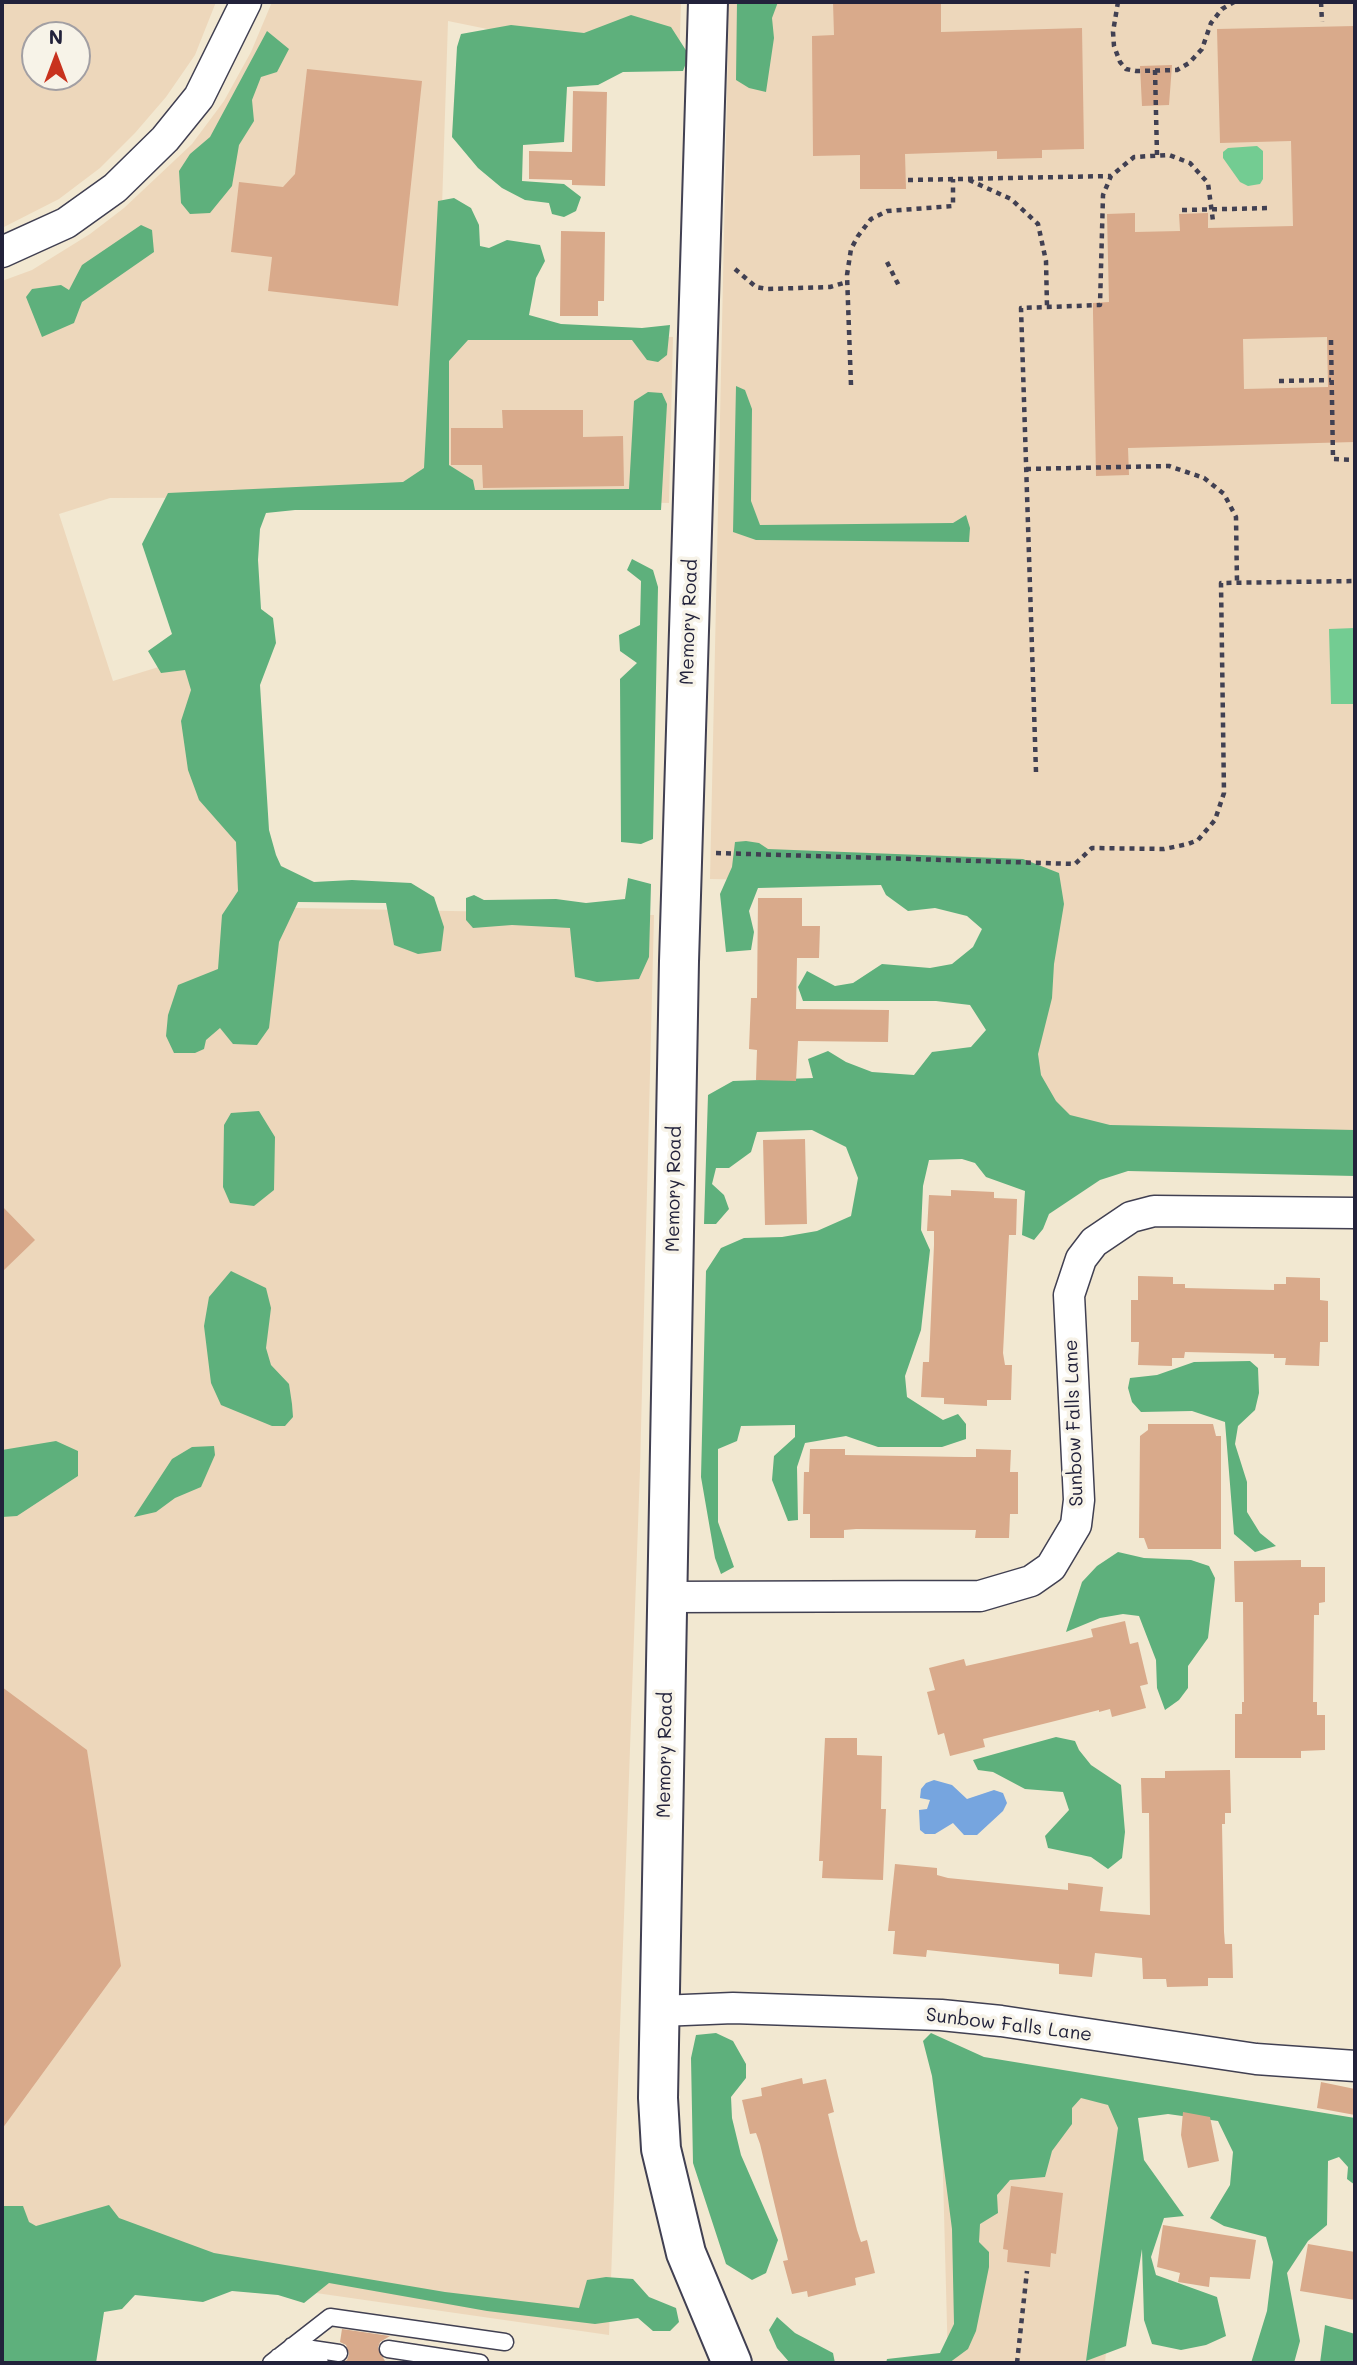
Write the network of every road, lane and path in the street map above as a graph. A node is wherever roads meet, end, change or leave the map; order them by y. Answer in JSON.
{"nodes":[{"id":1,"x":246,"y":2,"type":"edge"},
{"id":2,"x":708,"y":2,"type":"edge"},
{"id":3,"x":1118,"y":2,"type":"edge"},
{"id":4,"x":1234,"y":2,"type":"edge"},
{"id":5,"x":1321,"y":2,"type":"edge"},
{"id":6,"x":1322,"y":22,"type":"dead end"},
{"id":7,"x":1155,"y":70,"type":"junction"},
{"id":8,"x":1157,"y":155,"type":"junction"},
{"id":9,"x":1111,"y":176,"type":"junction"},
{"id":10,"x":965,"y":178,"type":"junction"},
{"id":11,"x":953,"y":179,"type":"junction"},
{"id":12,"x":908,"y":180,"type":"dead end"},
{"id":13,"x":1272,"y":208,"type":"dead end"},
{"id":14,"x":1212,"y":209,"type":"junction"},
{"id":15,"x":1182,"y":210,"type":"dead end"},
{"id":16,"x":1213,"y":221,"type":"dead end"},
{"id":17,"x":2,"y":252,"type":"edge"},
{"id":18,"x":887,"y":262,"type":"dead end"},
{"id":19,"x":734,"y":269,"type":"dead end"},
{"id":20,"x":847,"y":282,"type":"junction"},
{"id":21,"x":900,"y":288,"type":"dead end"},
{"id":22,"x":1047,"y":307,"type":"junction"},
{"id":23,"x":1331,"y":340,"type":"dead end"},
{"id":24,"x":1331,"y":380,"type":"junction"},
{"id":25,"x":1279,"y":381,"type":"dead end"},
{"id":26,"x":851,"y":384,"type":"dead end"},
{"id":27,"x":1355,"y":460,"type":"edge"},
{"id":28,"x":1026,"y":469,"type":"junction"},
{"id":29,"x":1355,"y":581,"type":"edge"},
{"id":30,"x":1237,"y":583,"type":"junction"},
{"id":31,"x":1036,"y":772,"type":"dead end"},
{"id":32,"x":716,"y":853,"type":"dead end"},
{"id":33,"x":1355,"y":1213,"type":"edge"},
{"id":34,"x":667,"y":1597,"type":"junction"},
{"id":35,"x":660,"y":2011,"type":"junction"},
{"id":36,"x":1355,"y":2066,"type":"edge"},
{"id":37,"x":1027,"y":2271,"type":"dead end"},
{"id":38,"x":320,"y":2325,"type":"junction"},
{"id":39,"x":298,"y":2342,"type":"junction"},
{"id":40,"x":388,"y":2348,"type":"junction"},
{"id":41,"x":273,"y":2361,"type":"edge"},
{"id":42,"x":320,"y":2363,"type":"edge"},
{"id":43,"x":411,"y":2363,"type":"edge"},
{"id":44,"x":480,"y":2363,"type":"edge"},
{"id":45,"x":732,"y":2363,"type":"edge"},
{"id":46,"x":1017,"y":2363,"type":"edge"}],
"edges":[{"from":1,"to":17,"type":"street"},
{"from":2,"to":34,"type":"street","name":"Memory Road"},
{"from":3,"to":7,"type":"path"},
{"from":4,"to":7,"type":"path"},
{"from":5,"to":6,"type":"path"},
{"from":7,"to":8,"type":"path"},
{"from":8,"to":9,"type":"path"},
{"from":8,"to":14,"type":"path"},
{"from":9,"to":10,"type":"path"},
{"from":9,"to":22,"type":"path"},
{"from":10,"to":11,"type":"path"},
{"from":10,"to":22,"type":"path"},
{"from":11,"to":12,"type":"path"},
{"from":11,"to":20,"type":"path"},
{"from":13,"to":14,"type":"path"},
{"from":14,"to":15,"type":"path"},
{"from":14,"to":16,"type":"path"},
{"from":18,"to":21,"type":"path"},
{"from":19,"to":20,"type":"path"},
{"from":20,"to":26,"type":"path"},
{"from":22,"to":28,"type":"path"},
{"from":23,"to":24,"type":"path"},
{"from":24,"to":25,"type":"path"},
{"from":24,"to":27,"type":"path"},
{"from":28,"to":30,"type":"path"},
{"from":28,"to":31,"type":"path"},
{"from":29,"to":30,"type":"path"},
{"from":30,"to":32,"type":"path"},
{"from":33,"to":34,"type":"street","name":"Sunbow Falls Lane"},
{"from":34,"to":35,"type":"street","name":"Memory Road"},
{"from":35,"to":36,"type":"street","name":"Sunbow Falls Lane"},
{"from":35,"to":45,"type":"street","name":"Memory Road"},
{"from":37,"to":46,"type":"path"},
{"from":38,"to":39,"type":"lane"},
{"from":38,"to":39,"type":"lane"},
{"from":38,"to":40,"type":"lane"},
{"from":39,"to":41,"type":"lane"},
{"from":40,"to":43,"type":"lane"},
{"from":40,"to":44,"type":"lane"},
{"from":41,"to":42,"type":"lane"}]}
